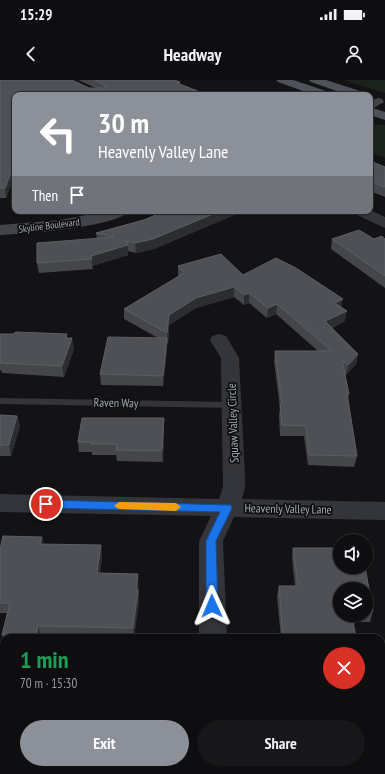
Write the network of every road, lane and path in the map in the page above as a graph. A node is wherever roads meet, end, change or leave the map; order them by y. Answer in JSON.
{"nodes":[{"id":1,"x":282,"y":80,"type":"edge"},
{"id":2,"x":315,"y":80,"type":"edge"},
{"id":3,"x":316,"y":92,"type":"edge"},
{"id":4,"x":350,"y":92,"type":"edge"},
{"id":5,"x":375,"y":104,"type":"edge"},
{"id":6,"x":385,"y":116,"type":"edge"},
{"id":7,"x":110,"y":214,"type":"edge"},
{"id":8,"x":366,"y":214,"type":"edge"},
{"id":9,"x":385,"y":223,"type":"edge"},
{"id":10,"x":0,"y":230,"type":"edge"},
{"id":11,"x":219,"y":340,"type":"dead end"},
{"id":12,"x":0,"y":401,"type":"edge"},
{"id":13,"x":232,"y":405,"type":"junction"},
{"id":14,"x":0,"y":503,"type":"edge"},
{"id":15,"x":227,"y":508,"type":"junction"},
{"id":16,"x":385,"y":511,"type":"edge"},
{"id":17,"x":213,"y":634,"type":"edge"}],
"edges":[{"from":1,"to":3,"type":"main road"},
{"from":2,"to":4,"type":"main road"},
{"from":5,"to":6,"type":"main road"},
{"from":7,"to":10,"type":"street","name":"Skyline Boulevard"},
{"from":8,"to":9,"type":"street"},
{"from":11,"to":13,"type":"street","name":"Squaw Valley Circle"},
{"from":12,"to":13,"type":"lane","name":"Raven Way"},
{"from":13,"to":15,"type":"street","name":"Squaw Valley Circle"},
{"from":14,"to":15,"type":"street","name":"Heavenly Valley Lane"},
{"from":15,"to":16,"type":"street","name":"Heavenly Valley Lane"},
{"from":15,"to":17,"type":"street","name":"Squaw Valley Circle"}]}
